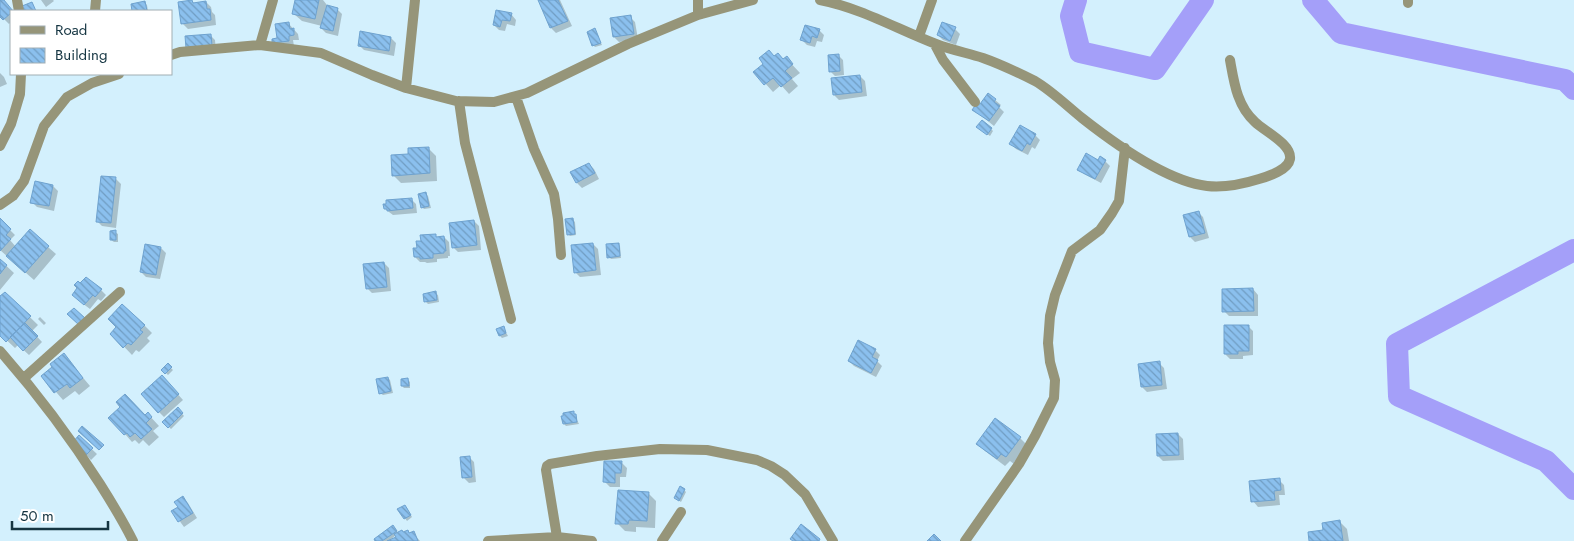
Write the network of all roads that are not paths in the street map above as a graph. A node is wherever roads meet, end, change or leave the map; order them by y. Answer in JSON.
{"nodes":[{"id":1,"x":274,"y":0,"type":"edge"},
{"id":2,"x":415,"y":0,"type":"edge"},
{"id":3,"x":698,"y":0,"type":"edge"},
{"id":4,"x":753,"y":0,"type":"edge"},
{"id":5,"x":820,"y":0,"type":"edge"},
{"id":6,"x":932,"y":0,"type":"edge"},
{"id":7,"x":698,"y":15,"type":"junction"},
{"id":8,"x":919,"y":36,"type":"junction"},
{"id":9,"x":934,"y":43,"type":"junction"},
{"id":10,"x":260,"y":46,"type":"junction"},
{"id":11,"x":172,"y":55,"type":"edge"},
{"id":12,"x":1230,"y":60,"type":"dead end"},
{"id":13,"x":21,"y":75,"type":"edge"},
{"id":14,"x":112,"y":75,"type":"edge"},
{"id":15,"x":92,"y":78,"type":"edge"},
{"id":16,"x":406,"y":88,"type":"junction"},
{"id":17,"x":516,"y":97,"type":"junction"},
{"id":18,"x":459,"y":101,"type":"junction"},
{"id":19,"x":975,"y":102,"type":"dead end"},
{"id":20,"x":0,"y":146,"type":"edge"},
{"id":21,"x":1125,"y":148,"type":"junction"},
{"id":22,"x":0,"y":204,"type":"edge"},
{"id":23,"x":560,"y":255,"type":"dead end"},
{"id":24,"x":120,"y":292,"type":"dead end"},
{"id":25,"x":511,"y":319,"type":"dead end"},
{"id":26,"x":0,"y":352,"type":"edge"},
{"id":27,"x":24,"y":378,"type":"junction"},
{"id":28,"x":682,"y":512,"type":"dead end"},
{"id":29,"x":557,"y":537,"type":"junction"},
{"id":30,"x":133,"y":541,"type":"edge"},
{"id":31,"x":488,"y":541,"type":"edge"},
{"id":32,"x":592,"y":541,"type":"edge"},
{"id":33,"x":662,"y":541,"type":"edge"},
{"id":34,"x":833,"y":541,"type":"edge"},
{"id":35,"x":965,"y":541,"type":"edge"}],
"edges":[{"from":1,"to":10,"type":"street"},
{"from":2,"to":16,"type":"street"},
{"from":3,"to":7,"type":"street"},
{"from":4,"to":7,"type":"street"},
{"from":5,"to":8,"type":"street"},
{"from":6,"to":8,"type":"street"},
{"from":7,"to":17,"type":"street"},
{"from":8,"to":9,"type":"street"},
{"from":9,"to":19,"type":"street"},
{"from":9,"to":21,"type":"street"},
{"from":10,"to":11,"type":"street"},
{"from":10,"to":16,"type":"street"},
{"from":12,"to":21,"type":"street"},
{"from":13,"to":20,"type":"street"},
{"from":14,"to":15,"type":"street"},
{"from":15,"to":22,"type":"street"},
{"from":16,"to":18,"type":"street"},
{"from":17,"to":18,"type":"street"},
{"from":17,"to":23,"type":"street"},
{"from":18,"to":25,"type":"street"},
{"from":21,"to":35,"type":"street"},
{"from":24,"to":27,"type":"street"},
{"from":26,"to":27,"type":"street"},
{"from":27,"to":30,"type":"street"},
{"from":28,"to":33,"type":"street"},
{"from":29,"to":31,"type":"street"},
{"from":29,"to":32,"type":"street"},
{"from":29,"to":34,"type":"street"}]}
